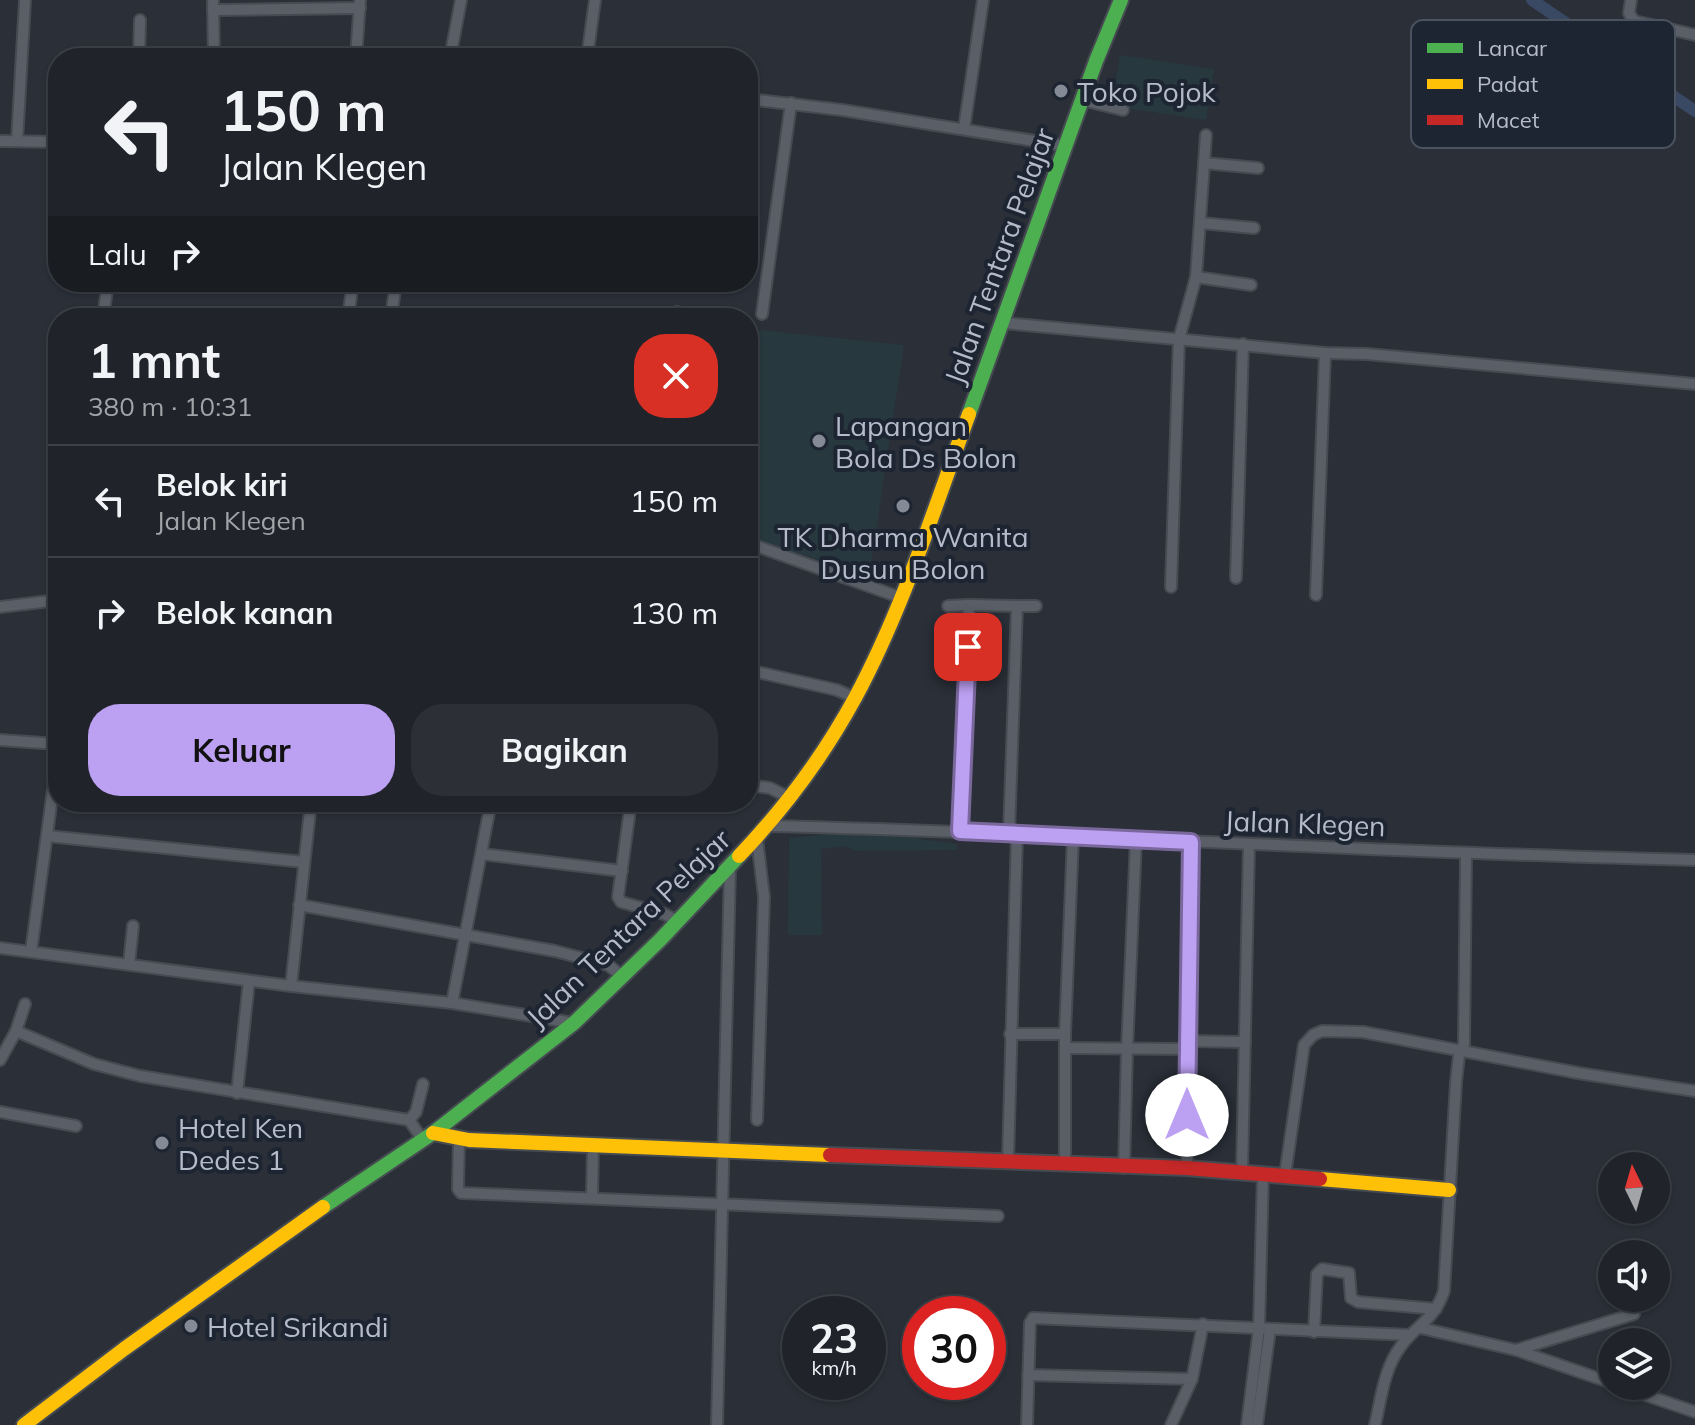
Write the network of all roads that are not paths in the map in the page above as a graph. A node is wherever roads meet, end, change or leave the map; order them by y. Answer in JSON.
{"nodes":[{"id":1,"x":25,"y":0,"type":"edge"},
{"id":2,"x":461,"y":0,"type":"edge"},
{"id":3,"x":595,"y":0,"type":"edge"},
{"id":4,"x":983,"y":0,"type":"edge"},
{"id":5,"x":1121,"y":0,"type":"edge"},
{"id":6,"x":1631,"y":0,"type":"edge"},
{"id":7,"x":360,"y":4,"type":"edge"},
{"id":8,"x":213,"y":5,"type":"edge"},
{"id":9,"x":140,"y":20,"type":"dead end"},
{"id":10,"x":1633,"y":20,"type":"edge"},
{"id":11,"x":1675,"y":30,"type":"edge"},
{"id":12,"x":1695,"y":35,"type":"edge"},
{"id":13,"x":139,"y":48,"type":"edge"},
{"id":14,"x":214,"y":48,"type":"edge"},
{"id":15,"x":357,"y":48,"type":"edge"},
{"id":16,"x":452,"y":48,"type":"edge"},
{"id":17,"x":588,"y":48,"type":"edge"},
{"id":18,"x":758,"y":100,"type":"edge"},
{"id":19,"x":1082,"y":100,"type":"junction"},
{"id":20,"x":791,"y":103,"type":"junction"},
{"id":21,"x":1123,"y":110,"type":"dead end"},
{"id":22,"x":964,"y":129,"type":"junction"},
{"id":23,"x":1206,"y":135,"type":"dead end"},
{"id":24,"x":0,"y":141,"type":"edge"},
{"id":25,"x":17,"y":141,"type":"junction"},
{"id":26,"x":48,"y":142,"type":"edge"},
{"id":27,"x":1066,"y":146,"type":"junction"},
{"id":28,"x":1204,"y":163,"type":"junction"},
{"id":29,"x":1258,"y":168,"type":"dead end"},
{"id":30,"x":1201,"y":223,"type":"junction"},
{"id":31,"x":1254,"y":228,"type":"dead end"},
{"id":32,"x":1196,"y":277,"type":"junction"},
{"id":33,"x":1251,"y":285,"type":"dead end"},
{"id":34,"x":762,"y":314,"type":"dead end"},
{"id":35,"x":1004,"y":323,"type":"junction"},
{"id":36,"x":1179,"y":339,"type":"junction"},
{"id":37,"x":1243,"y":344,"type":"junction"},
{"id":38,"x":1325,"y":353,"type":"junction"},
{"id":39,"x":1695,"y":384,"type":"edge"},
{"id":40,"x":758,"y":547,"type":"edge"},
{"id":41,"x":1236,"y":578,"type":"dead end"},
{"id":42,"x":1171,"y":587,"type":"dead end"},
{"id":43,"x":1316,"y":595,"type":"dead end"},
{"id":44,"x":899,"y":597,"type":"junction"},
{"id":45,"x":48,"y":601,"type":"edge"},
{"id":46,"x":969,"y":605,"type":"junction"},
{"id":47,"x":948,"y":606,"type":"dead end"},
{"id":48,"x":1017,"y":606,"type":"junction"},
{"id":49,"x":1036,"y":606,"type":"dead end"},
{"id":50,"x":0,"y":607,"type":"edge"},
{"id":51,"x":758,"y":672,"type":"edge"},
{"id":52,"x":855,"y":698,"type":"junction"},
{"id":53,"x":0,"y":740,"type":"edge"},
{"id":54,"x":48,"y":743,"type":"edge"},
{"id":55,"x":758,"y":786,"type":"edge"},
{"id":56,"x":788,"y":797,"type":"junction"},
{"id":57,"x":50,"y":812,"type":"edge"},
{"id":58,"x":310,"y":812,"type":"edge"},
{"id":59,"x":489,"y":812,"type":"edge"},
{"id":60,"x":630,"y":812,"type":"edge"},
{"id":61,"x":768,"y":826,"type":"junction"},
{"id":62,"x":960,"y":831,"type":"junction"},
{"id":63,"x":1013,"y":833,"type":"junction"},
{"id":64,"x":47,"y":836,"type":"junction"},
{"id":65,"x":1073,"y":837,"type":"junction"},
{"id":66,"x":757,"y":839,"type":"junction"},
{"id":67,"x":1136,"y":839,"type":"junction"},
{"id":68,"x":1191,"y":842,"type":"junction"},
{"id":69,"x":1249,"y":844,"type":"junction"},
{"id":70,"x":482,"y":854,"type":"junction"},
{"id":71,"x":1466,"y":855,"type":"junction"},
{"id":72,"x":1695,"y":860,"type":"edge"},
{"id":73,"x":304,"y":862,"type":"junction"},
{"id":74,"x":730,"y":867,"type":"junction"},
{"id":75,"x":622,"y":871,"type":"junction"},
{"id":76,"x":299,"y":905,"type":"junction"},
{"id":77,"x":678,"y":921,"type":"junction"},
{"id":78,"x":133,"y":926,"type":"dead end"},
{"id":79,"x":466,"y":936,"type":"junction"},
{"id":80,"x":0,"y":948,"type":"edge"},
{"id":81,"x":31,"y":952,"type":"junction"},
{"id":82,"x":129,"y":964,"type":"junction"},
{"id":83,"x":622,"y":976,"type":"junction"},
{"id":84,"x":249,"y":981,"type":"junction"},
{"id":85,"x":291,"y":986,"type":"junction"},
{"id":86,"x":452,"y":1003,"type":"junction"},
{"id":87,"x":25,"y":1004,"type":"dead end"},
{"id":88,"x":574,"y":1023,"type":"junction"},
{"id":89,"x":16,"y":1031,"type":"junction"},
{"id":90,"x":1010,"y":1034,"type":"junction"},
{"id":91,"x":1065,"y":1034,"type":"junction"},
{"id":92,"x":1245,"y":1042,"type":"junction"},
{"id":93,"x":1188,"y":1045,"type":"junction"},
{"id":94,"x":1065,"y":1048,"type":"junction"},
{"id":95,"x":1127,"y":1050,"type":"junction"},
{"id":96,"x":1461,"y":1051,"type":"junction"},
{"id":97,"x":0,"y":1060,"type":"edge"},
{"id":98,"x":423,"y":1084,"type":"dead end"},
{"id":99,"x":1695,"y":1091,"type":"edge"},
{"id":100,"x":237,"y":1093,"type":"junction"},
{"id":101,"x":0,"y":1112,"type":"edge"},
{"id":102,"x":409,"y":1120,"type":"junction"},
{"id":103,"x":757,"y":1120,"type":"dead end"},
{"id":104,"x":76,"y":1126,"type":"dead end"},
{"id":105,"x":428,"y":1136,"type":"junction"},
{"id":106,"x":459,"y":1139,"type":"junction"},
{"id":107,"x":593,"y":1146,"type":"junction"},
{"id":108,"x":723,"y":1150,"type":"junction"},
{"id":109,"x":1008,"y":1161,"type":"junction"},
{"id":110,"x":1065,"y":1163,"type":"junction"},
{"id":111,"x":1124,"y":1168,"type":"junction"},
{"id":112,"x":1187,"y":1168,"type":"junction"},
{"id":113,"x":1242,"y":1172,"type":"junction"},
{"id":114,"x":1263,"y":1173,"type":"junction"},
{"id":115,"x":1285,"y":1175,"type":"junction"},
{"id":116,"x":1449,"y":1190,"type":"junction"},
{"id":117,"x":592,"y":1198,"type":"junction"},
{"id":118,"x":723,"y":1203,"type":"junction"},
{"id":119,"x":998,"y":1216,"type":"dead end"},
{"id":120,"x":1436,"y":1309,"type":"junction"},
{"id":121,"x":1634,"y":1314,"type":"dead end"},
{"id":122,"x":1203,"y":1324,"type":"junction"},
{"id":123,"x":1264,"y":1328,"type":"junction"},
{"id":124,"x":1421,"y":1328,"type":"junction"},
{"id":125,"x":1314,"y":1332,"type":"junction"},
{"id":126,"x":1410,"y":1335,"type":"junction"},
{"id":127,"x":1262,"y":1348,"type":"junction"},
{"id":128,"x":1516,"y":1350,"type":"junction"},
{"id":129,"x":1028,"y":1375,"type":"junction"},
{"id":130,"x":1598,"y":1378,"type":"edge"},
{"id":131,"x":1192,"y":1379,"type":"junction"},
{"id":132,"x":1660,"y":1400,"type":"edge"},
{"id":133,"x":1695,"y":1412,"type":"edge"},
{"id":134,"x":24,"y":1425,"type":"edge"},
{"id":135,"x":717,"y":1425,"type":"edge"},
{"id":136,"x":1027,"y":1425,"type":"edge"},
{"id":137,"x":1171,"y":1425,"type":"edge"},
{"id":138,"x":1247,"y":1425,"type":"edge"},
{"id":139,"x":1257,"y":1425,"type":"edge"},
{"id":140,"x":1375,"y":1425,"type":"edge"}],
"edges":[{"from":1,"to":25,"type":"street"},
{"from":2,"to":16,"type":"street"},
{"from":3,"to":17,"type":"street"},
{"from":4,"to":22,"type":"street"},
{"from":5,"to":19,"type":"main road","name":"Jalan Tentara Pelajar"},
{"from":6,"to":10,"type":"street"},
{"from":7,"to":8,"type":"street"},
{"from":7,"to":15,"type":"street"},
{"from":8,"to":14,"type":"street"},
{"from":9,"to":13,"type":"street"},
{"from":11,"to":12,"type":"street"},
{"from":18,"to":20,"type":"street"},
{"from":19,"to":21,"type":"street"},
{"from":19,"to":27,"type":"main road","name":"Jalan Tentara Pelajar"},
{"from":20,"to":22,"type":"street"},
{"from":20,"to":34,"type":"street"},
{"from":22,"to":27,"type":"street"},
{"from":23,"to":28,"type":"street"},
{"from":24,"to":25,"type":"street"},
{"from":25,"to":26,"type":"street"},
{"from":27,"to":35,"type":"main road","name":"Jalan Tentara Pelajar"},
{"from":28,"to":29,"type":"street"},
{"from":28,"to":30,"type":"street"},
{"from":30,"to":31,"type":"street"},
{"from":30,"to":32,"type":"street"},
{"from":32,"to":33,"type":"street"},
{"from":32,"to":36,"type":"street"},
{"from":35,"to":36,"type":"street"},
{"from":35,"to":44,"type":"main road","name":"Jalan Tentara Pelajar"},
{"from":36,"to":37,"type":"street"},
{"from":36,"to":42,"type":"street"},
{"from":37,"to":38,"type":"street"},
{"from":37,"to":41,"type":"street"},
{"from":38,"to":39,"type":"street"},
{"from":38,"to":43,"type":"street"},
{"from":40,"to":44,"type":"street"},
{"from":44,"to":52,"type":"main road","name":"Jalan Tentara Pelajar"},
{"from":45,"to":50,"type":"street"},
{"from":46,"to":47,"type":"street"},
{"from":46,"to":48,"type":"street"},
{"from":46,"to":62,"type":"street"},
{"from":48,"to":49,"type":"street"},
{"from":48,"to":63,"type":"street"},
{"from":51,"to":52,"type":"street"},
{"from":52,"to":56,"type":"main road","name":"Jalan Tentara Pelajar"},
{"from":53,"to":54,"type":"street"},
{"from":55,"to":56,"type":"street"},
{"from":56,"to":61,"type":"main road","name":"Jalan Tentara Pelajar"},
{"from":57,"to":64,"type":"street"},
{"from":58,"to":73,"type":"street"},
{"from":59,"to":70,"type":"street"},
{"from":60,"to":75,"type":"street"},
{"from":61,"to":62,"type":"street","name":"Jalan Klegen"},
{"from":61,"to":66,"type":"main road","name":"Jalan Tentara Pelajar"},
{"from":62,"to":63,"type":"street","name":"Jalan Klegen"},
{"from":63,"to":65,"type":"street","name":"Jalan Klegen"},
{"from":63,"to":90,"type":"street"},
{"from":64,"to":73,"type":"street"},
{"from":64,"to":81,"type":"street"},
{"from":65,"to":67,"type":"street","name":"Jalan Klegen"},
{"from":65,"to":91,"type":"street"},
{"from":66,"to":74,"type":"main road","name":"Jalan Tentara Pelajar"},
{"from":66,"to":103,"type":"street"},
{"from":67,"to":68,"type":"street","name":"Jalan Klegen"},
{"from":67,"to":95,"type":"street"},
{"from":68,"to":69,"type":"street","name":"Jalan Klegen"},
{"from":68,"to":93,"type":"street"},
{"from":69,"to":71,"type":"street","name":"Jalan Klegen"},
{"from":69,"to":92,"type":"street"},
{"from":70,"to":75,"type":"street"},
{"from":70,"to":79,"type":"street"},
{"from":71,"to":72,"type":"street","name":"Jalan Klegen"},
{"from":71,"to":96,"type":"street"},
{"from":73,"to":76,"type":"street"},
{"from":74,"to":77,"type":"main road","name":"Jalan Tentara Pelajar"},
{"from":74,"to":108,"type":"street"},
{"from":75,"to":77,"type":"street"},
{"from":76,"to":79,"type":"street"},
{"from":76,"to":85,"type":"street"},
{"from":77,"to":83,"type":"main road","name":"Jalan Tentara Pelajar"},
{"from":78,"to":82,"type":"street"},
{"from":79,"to":83,"type":"street"},
{"from":79,"to":86,"type":"street"},
{"from":80,"to":81,"type":"street"},
{"from":81,"to":82,"type":"street"},
{"from":82,"to":84,"type":"street"},
{"from":83,"to":88,"type":"main road","name":"Jalan Tentara Pelajar"},
{"from":84,"to":85,"type":"street"},
{"from":84,"to":100,"type":"street"},
{"from":85,"to":86,"type":"street"},
{"from":86,"to":88,"type":"street"},
{"from":87,"to":89,"type":"street"},
{"from":88,"to":105,"type":"main road","name":"Jalan Tentara Pelajar"},
{"from":89,"to":97,"type":"street"},
{"from":89,"to":100,"type":"street"},
{"from":90,"to":91,"type":"street"},
{"from":90,"to":109,"type":"street"},
{"from":91,"to":94,"type":"street"},
{"from":92,"to":93,"type":"street"},
{"from":92,"to":113,"type":"street"},
{"from":93,"to":95,"type":"street"},
{"from":93,"to":112,"type":"street"},
{"from":94,"to":95,"type":"street"},
{"from":94,"to":110,"type":"street"},
{"from":95,"to":111,"type":"street"},
{"from":96,"to":99,"type":"street"},
{"from":96,"to":115,"type":"street"},
{"from":96,"to":116,"type":"street"},
{"from":98,"to":102,"type":"street"},
{"from":100,"to":102,"type":"street"},
{"from":101,"to":104,"type":"street"},
{"from":102,"to":105,"type":"street"},
{"from":105,"to":106,"type":"main road"},
{"from":105,"to":134,"type":"main road","name":"Jalan Tentara Pelajar"},
{"from":106,"to":107,"type":"main road"},
{"from":106,"to":117,"type":"street"},
{"from":107,"to":108,"type":"main road"},
{"from":107,"to":117,"type":"street"},
{"from":108,"to":109,"type":"main road"},
{"from":108,"to":118,"type":"street"},
{"from":109,"to":110,"type":"main road"},
{"from":110,"to":111,"type":"main road"},
{"from":111,"to":112,"type":"main road"},
{"from":112,"to":113,"type":"main road"},
{"from":113,"to":114,"type":"main road"},
{"from":114,"to":115,"type":"main road"},
{"from":114,"to":123,"type":"street"},
{"from":115,"to":116,"type":"main road"},
{"from":116,"to":120,"type":"street"},
{"from":117,"to":118,"type":"street"},
{"from":118,"to":119,"type":"street"},
{"from":118,"to":135,"type":"street"},
{"from":120,"to":124,"type":"street"},
{"from":120,"to":125,"type":"street"},
{"from":121,"to":128,"type":"street"},
{"from":122,"to":123,"type":"street"},
{"from":122,"to":129,"type":"street"},
{"from":122,"to":131,"type":"street"},
{"from":123,"to":125,"type":"street"},
{"from":123,"to":127,"type":"street"},
{"from":124,"to":126,"type":"street"},
{"from":124,"to":128,"type":"street"},
{"from":125,"to":126,"type":"street"},
{"from":126,"to":140,"type":"street"},
{"from":127,"to":138,"type":"street"},
{"from":127,"to":139,"type":"street"},
{"from":128,"to":130,"type":"street"},
{"from":129,"to":131,"type":"street"},
{"from":129,"to":136,"type":"street"},
{"from":131,"to":137,"type":"street"},
{"from":132,"to":133,"type":"street"}]}
